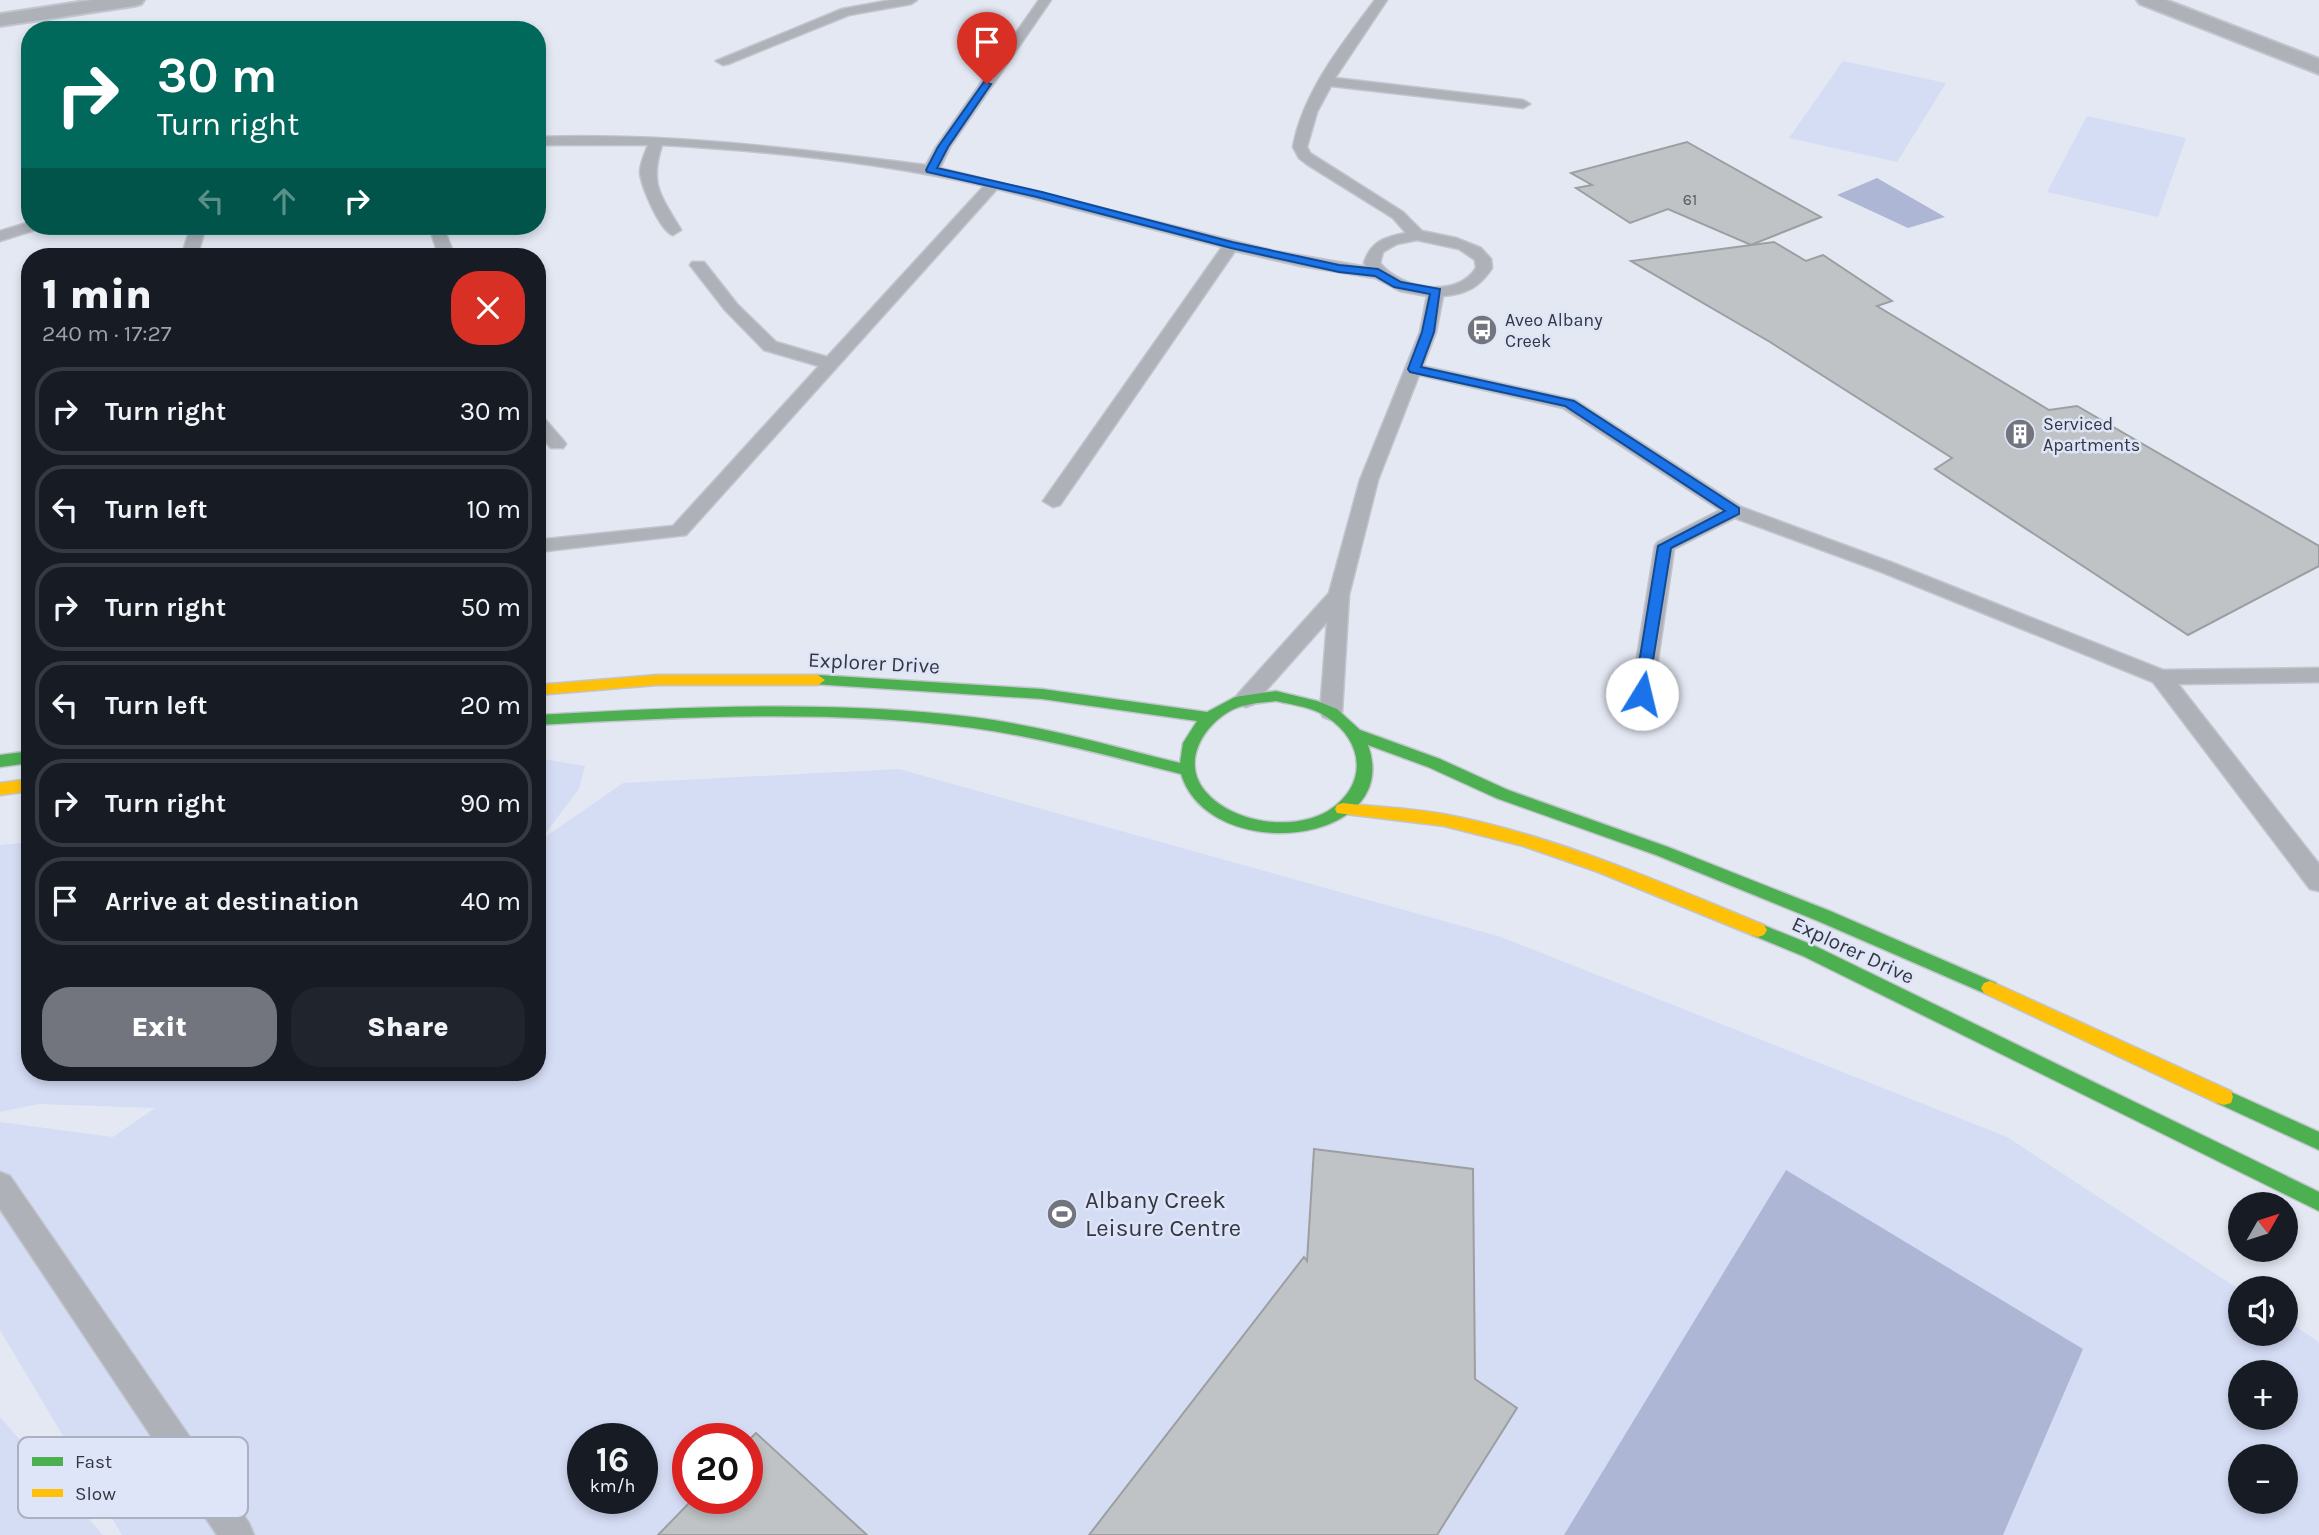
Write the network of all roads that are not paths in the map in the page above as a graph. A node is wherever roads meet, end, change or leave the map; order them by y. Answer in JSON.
{"nodes":[{"id":1,"x":134,"y":0,"type":"edge"},
{"id":2,"x":911,"y":0,"type":"edge"},
{"id":3,"x":1045,"y":0,"type":"edge"},
{"id":4,"x":1381,"y":0,"type":"edge"},
{"id":5,"x":2147,"y":0,"type":"edge"},
{"id":6,"x":0,"y":20,"type":"edge"},
{"id":7,"x":723,"y":61,"type":"dead end"},
{"id":8,"x":2319,"y":66,"type":"edge"},
{"id":9,"x":1326,"y":81,"type":"junction"},
{"id":10,"x":1523,"y":104,"type":"dead end"},
{"id":11,"x":546,"y":140,"type":"edge"},
{"id":12,"x":656,"y":142,"type":"junction"},
{"id":13,"x":931,"y":170,"type":"junction"},
{"id":14,"x":994,"y":184,"type":"junction"},
{"id":15,"x":21,"y":230,"type":"edge"},
{"id":16,"x":673,"y":230,"type":"dead end"},
{"id":17,"x":1417,"y":235,"type":"junction"},
{"id":18,"x":0,"y":236,"type":"edge"},
{"id":19,"x":1231,"y":245,"type":"junction"},
{"id":20,"x":698,"y":265,"type":"dead end"},
{"id":21,"x":1378,"y":273,"type":"junction"},
{"id":22,"x":1436,"y":291,"type":"junction"},
{"id":23,"x":831,"y":364,"type":"junction"},
{"id":24,"x":1414,"y":369,"type":"junction"},
{"id":25,"x":546,"y":431,"type":"edge"},
{"id":26,"x":558,"y":444,"type":"dead end"},
{"id":27,"x":1053,"y":501,"type":"dead end"},
{"id":28,"x":1734,"y":511,"type":"junction"},
{"id":29,"x":546,"y":545,"type":"edge"},
{"id":30,"x":1339,"y":595,"type":"junction"},
{"id":31,"x":2319,"y":675,"type":"edge"},
{"id":32,"x":2161,"y":677,"type":"junction"},
{"id":33,"x":546,"y":689,"type":"edge"},
{"id":34,"x":1642,"y":694,"type":"dead end"},
{"id":35,"x":1247,"y":699,"type":"junction"},
{"id":36,"x":1331,"y":712,"type":"junction"},
{"id":37,"x":1207,"y":717,"type":"junction"},
{"id":38,"x":546,"y":719,"type":"edge"},
{"id":39,"x":1358,"y":735,"type":"junction"},
{"id":40,"x":21,"y":758,"type":"edge"},
{"id":41,"x":0,"y":761,"type":"edge"},
{"id":42,"x":1187,"y":770,"type":"junction"},
{"id":43,"x":21,"y":786,"type":"edge"},
{"id":44,"x":0,"y":789,"type":"edge"},
{"id":45,"x":1343,"y":810,"type":"junction"},
{"id":46,"x":2319,"y":882,"type":"edge"},
{"id":47,"x":2319,"y":1141,"type":"edge"},
{"id":48,"x":0,"y":1185,"type":"edge"},
{"id":49,"x":2319,"y":1202,"type":"edge"},
{"id":50,"x":171,"y":1437,"type":"edge"},
{"id":51,"x":225,"y":1518,"type":"edge"},
{"id":52,"x":237,"y":1535,"type":"edge"}],
"edges":[{"from":1,"to":6,"type":"street"},
{"from":2,"to":7,"type":"lane"},
{"from":3,"to":13,"type":"lane"},
{"from":4,"to":9,"type":"lane"},
{"from":5,"to":8,"type":"street"},
{"from":9,"to":10,"type":"lane"},
{"from":9,"to":17,"type":"lane"},
{"from":11,"to":12,"type":"lane"},
{"from":12,"to":13,"type":"lane"},
{"from":12,"to":16,"type":"lane"},
{"from":13,"to":14,"type":"lane"},
{"from":14,"to":19,"type":"lane"},
{"from":14,"to":23,"type":"lane"},
{"from":15,"to":18,"type":"lane"},
{"from":17,"to":21,"type":"lane"},
{"from":17,"to":22,"type":"lane"},
{"from":19,"to":21,"type":"lane"},
{"from":19,"to":27,"type":"lane"},
{"from":20,"to":23,"type":"lane"},
{"from":21,"to":22,"type":"lane"},
{"from":22,"to":24,"type":"lane"},
{"from":23,"to":29,"type":"lane"},
{"from":24,"to":28,"type":"lane"},
{"from":24,"to":30,"type":"lane"},
{"from":25,"to":26,"type":"lane"},
{"from":28,"to":32,"type":"lane"},
{"from":28,"to":34,"type":"lane"},
{"from":30,"to":35,"type":"lane"},
{"from":30,"to":36,"type":"lane"},
{"from":31,"to":32,"type":"lane"},
{"from":32,"to":46,"type":"lane"},
{"from":33,"to":37,"type":"street","name":"Explorer Drive"},
{"from":35,"to":36,"type":"street"},
{"from":35,"to":37,"type":"street"},
{"from":36,"to":39,"type":"street"},
{"from":37,"to":42,"type":"street"},
{"from":38,"to":42,"type":"street"},
{"from":39,"to":45,"type":"street"},
{"from":39,"to":47,"type":"street","name":"Explorer Drive"},
{"from":40,"to":41,"type":"street"},
{"from":42,"to":45,"type":"street"},
{"from":43,"to":44,"type":"street"},
{"from":45,"to":49,"type":"street","name":"Explorer Drive"},
{"from":48,"to":50,"type":"lane"},
{"from":51,"to":52,"type":"lane"}]}
